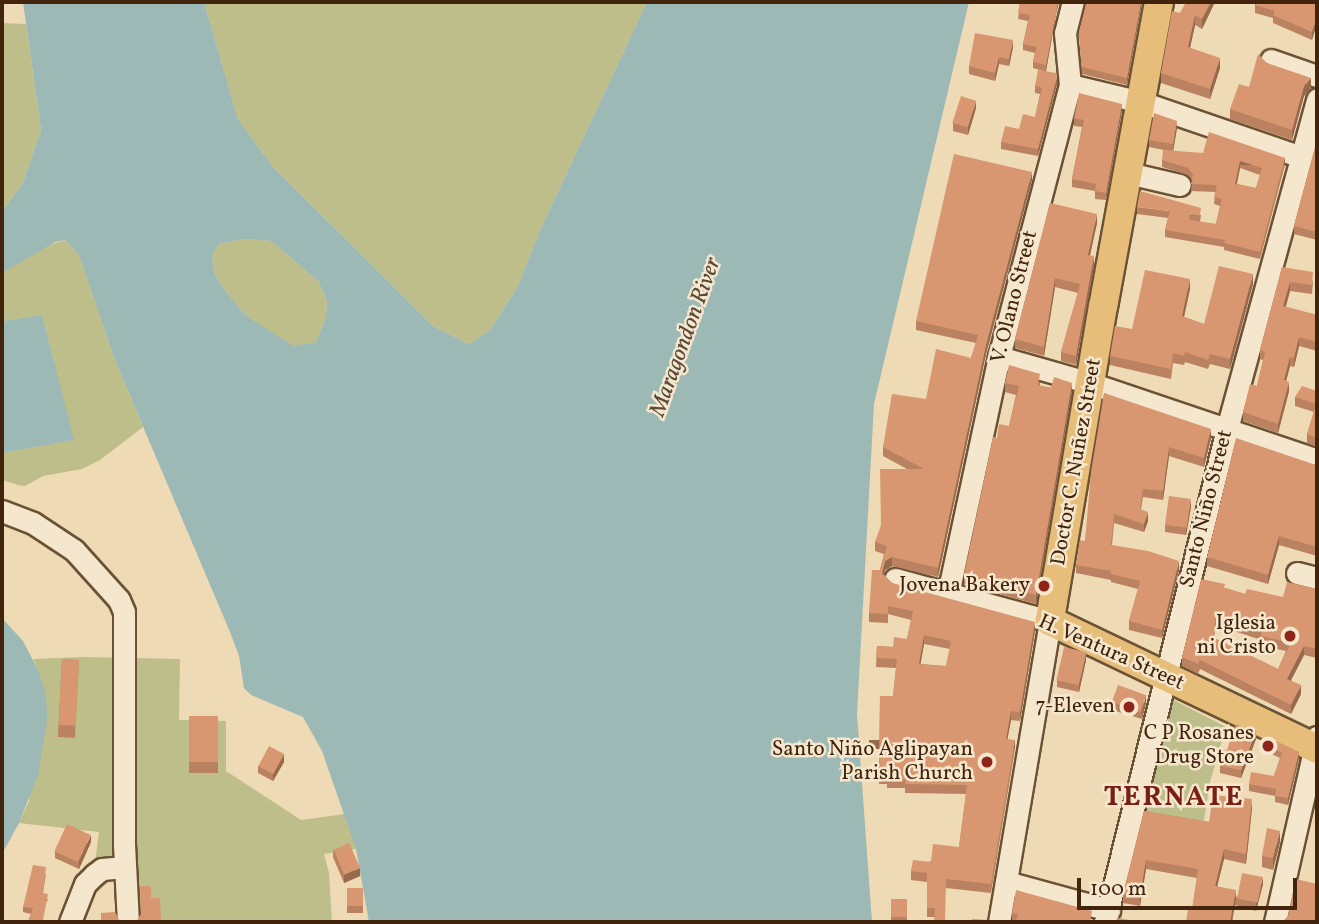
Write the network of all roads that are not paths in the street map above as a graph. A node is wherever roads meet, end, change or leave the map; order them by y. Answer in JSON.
{"nodes":[{"id":1,"x":1073,"y":2,"type":"edge"},
{"id":2,"x":1159,"y":2,"type":"edge"},
{"id":3,"x":1271,"y":60,"type":"dead end"},
{"id":4,"x":1317,"y":76,"type":"edge"},
{"id":5,"x":1070,"y":85,"type":"junction"},
{"id":6,"x":1317,"y":99,"type":"edge"},
{"id":7,"x":1141,"y":102,"type":"junction"},
{"id":8,"x":1302,"y":157,"type":"junction"},
{"id":9,"x":1128,"y":173,"type":"junction"},
{"id":10,"x":1180,"y":185,"type":"dead end"},
{"id":11,"x":999,"y":357,"type":"junction"},
{"id":12,"x":1090,"y":383,"type":"junction"},
{"id":13,"x":1227,"y":429,"type":"junction"},
{"id":14,"x":1317,"y":460,"type":"edge"},
{"id":15,"x":2,"y":511,"type":"edge"},
{"id":16,"x":895,"y":579,"type":"dead end"},
{"id":17,"x":948,"y":594,"type":"junction"},
{"id":18,"x":1050,"y":621,"type":"junction"},
{"id":19,"x":1164,"y":676,"type":"junction"},
{"id":20,"x":1316,"y":745,"type":"edge"},
{"id":21,"x":125,"y":867,"type":"junction"},
{"id":22,"x":1006,"y":882,"type":"junction"},
{"id":23,"x":1107,"y":916,"type":"edge"},
{"id":24,"x":70,"y":922,"type":"edge"},
{"id":25,"x":128,"y":922,"type":"edge"},
{"id":26,"x":999,"y":922,"type":"edge"},
{"id":27,"x":1275,"y":922,"type":"edge"}],
"edges":[{"from":1,"to":5,"type":"street","name":"V. Olano Street"},
{"from":2,"to":7,"type":"main road","name":"Doctor C. Nuñez Street"},
{"from":3,"to":4,"type":"street"},
{"from":5,"to":7,"type":"street"},
{"from":5,"to":11,"type":"street","name":"V. Olano Street"},
{"from":6,"to":8,"type":"street","name":"Santo Niño Street"},
{"from":7,"to":8,"type":"street"},
{"from":7,"to":9,"type":"main road","name":"Doctor C. Nuñez Street"},
{"from":8,"to":13,"type":"street","name":"Santo Niño Street"},
{"from":9,"to":10,"type":"street"},
{"from":9,"to":12,"type":"main road","name":"Doctor C. Nuñez Street"},
{"from":11,"to":12,"type":"street"},
{"from":11,"to":17,"type":"street","name":"V. Olano Street"},
{"from":12,"to":13,"type":"street"},
{"from":12,"to":18,"type":"main road","name":"Doctor C. Nuñez Street"},
{"from":13,"to":14,"type":"street"},
{"from":13,"to":19,"type":"street","name":"Santo Niño Street"},
{"from":15,"to":21,"type":"street"},
{"from":16,"to":17,"type":"street","name":"H. Ventura Street"},
{"from":17,"to":18,"type":"street","name":"H. Ventura Street"},
{"from":18,"to":19,"type":"main road","name":"H. Ventura Street"},
{"from":18,"to":22,"type":"street","name":"Doctor C. Nuñez Street"},
{"from":19,"to":20,"type":"main road","name":"H. Ventura Street"},
{"from":19,"to":23,"type":"street","name":"Santo Niño Street"},
{"from":20,"to":27,"type":"street"},
{"from":21,"to":24,"type":"street"},
{"from":21,"to":25,"type":"street"},
{"from":22,"to":23,"type":"street"},
{"from":22,"to":26,"type":"street","name":"Doctor C. Nuñez Street"}]}
